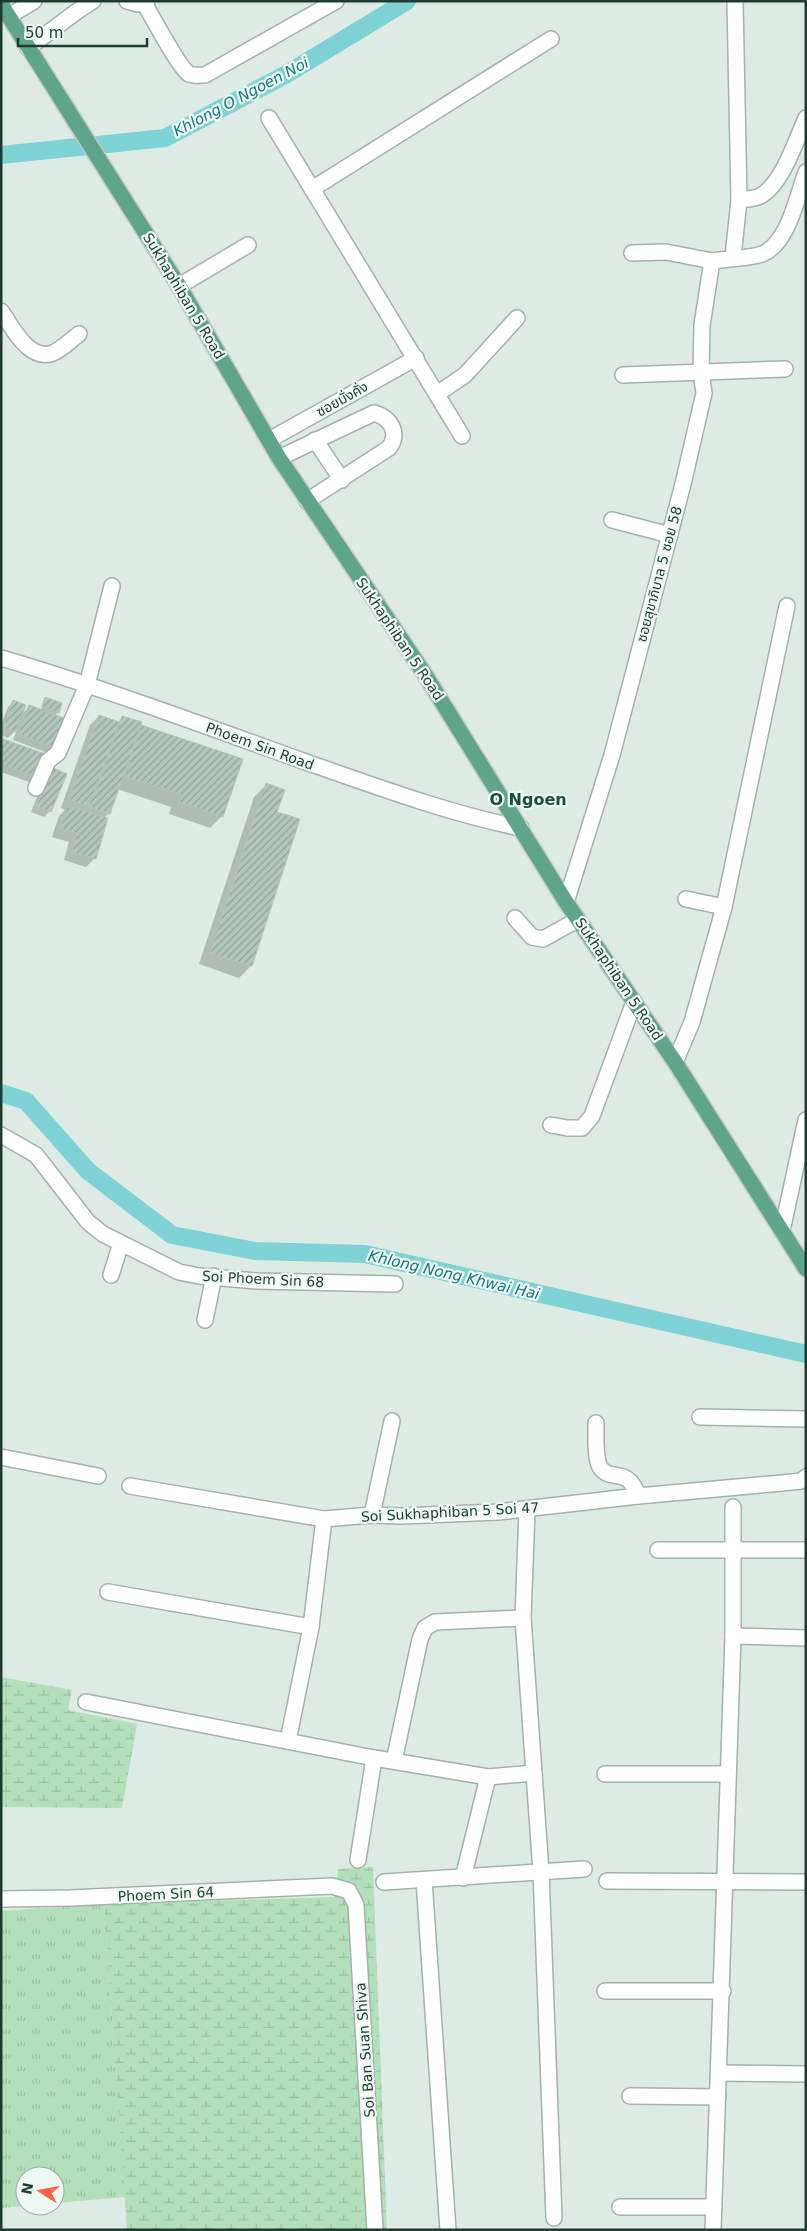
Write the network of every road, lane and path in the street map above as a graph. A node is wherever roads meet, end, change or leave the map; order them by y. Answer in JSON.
{"nodes":[{"id":1,"x":34,"y":1,"type":"edge"},
{"id":2,"x":93,"y":1,"type":"edge"},
{"id":3,"x":128,"y":1,"type":"edge"},
{"id":4,"x":336,"y":1,"type":"edge"},
{"id":5,"x":735,"y":1,"type":"edge"},
{"id":6,"x":146,"y":2,"type":"edge"},
{"id":7,"x":5,"y":10,"type":"edge"},
{"id":8,"x":551,"y":39,"type":"dead end"},
{"id":9,"x":28,"y":48,"type":"junction"},
{"id":10,"x":269,"y":118,"type":"dead end"},
{"id":11,"x":806,"y":118,"type":"edge"},
{"id":12,"x":806,"y":172,"type":"edge"},
{"id":13,"x":312,"y":189,"type":"junction"},
{"id":14,"x":739,"y":200,"type":"junction"},
{"id":15,"x":248,"y":245,"type":"dead end"},
{"id":16,"x":632,"y":253,"type":"dead end"},
{"id":17,"x":733,"y":257,"type":"junction"},
{"id":18,"x":712,"y":261,"type":"junction"},
{"id":19,"x":179,"y":286,"type":"junction"},
{"id":20,"x":1,"y":311,"type":"edge"},
{"id":21,"x":517,"y":318,"type":"dead end"},
{"id":22,"x":78,"y":334,"type":"dead end"},
{"id":23,"x":416,"y":358,"type":"junction"},
{"id":24,"x":785,"y":369,"type":"dead end"},
{"id":25,"x":701,"y":372,"type":"junction"},
{"id":26,"x":622,"y":375,"type":"dead end"},
{"id":27,"x":437,"y":394,"type":"junction"},
{"id":28,"x":462,"y":436,"type":"dead end"},
{"id":29,"x":269,"y":440,"type":"junction"},
{"id":30,"x":315,"y":440,"type":"junction"},
{"id":31,"x":279,"y":458,"type":"junction"},
{"id":32,"x":342,"y":480,"type":"junction"},
{"id":33,"x":307,"y":501,"type":"junction"},
{"id":34,"x":612,"y":520,"type":"dead end"},
{"id":35,"x":670,"y":535,"type":"junction"},
{"id":36,"x":112,"y":586,"type":"dead end"},
{"id":37,"x":787,"y":606,"type":"dead end"},
{"id":38,"x":1,"y":658,"type":"edge"},
{"id":39,"x":87,"y":685,"type":"junction"},
{"id":40,"x":36,"y":788,"type":"dead end"},
{"id":41,"x":521,"y":828,"type":"junction"},
{"id":42,"x":686,"y":899,"type":"dead end"},
{"id":43,"x":566,"y":902,"type":"junction"},
{"id":44,"x":724,"y":907,"type":"junction"},
{"id":45,"x":515,"y":918,"type":"dead end"},
{"id":46,"x":578,"y":920,"type":"junction"},
{"id":47,"x":634,"y":1002,"type":"junction"},
{"id":48,"x":676,"y":1062,"type":"junction"},
{"id":49,"x":806,"y":1120,"type":"edge"},
{"id":50,"x":551,"y":1126,"type":"dead end"},
{"id":51,"x":1,"y":1135,"type":"edge"},
{"id":52,"x":782,"y":1231,"type":"junction"},
{"id":53,"x":121,"y":1243,"type":"junction"},
{"id":54,"x":806,"y":1269,"type":"edge"},
{"id":55,"x":111,"y":1275,"type":"dead end"},
{"id":56,"x":214,"y":1276,"type":"junction"},
{"id":57,"x":395,"y":1284,"type":"dead end"},
{"id":58,"x":205,"y":1320,"type":"dead end"},
{"id":59,"x":700,"y":1417,"type":"dead end"},
{"id":60,"x":806,"y":1420,"type":"edge"},
{"id":61,"x":392,"y":1421,"type":"dead end"},
{"id":62,"x":596,"y":1423,"type":"dead end"},
{"id":63,"x":1,"y":1457,"type":"edge"},
{"id":64,"x":98,"y":1476,"type":"dead end"},
{"id":65,"x":804,"y":1480,"type":"edge"},
{"id":66,"x":130,"y":1486,"type":"dead end"},
{"id":67,"x":638,"y":1496,"type":"junction"},
{"id":68,"x":733,"y":1507,"type":"dead end"},
{"id":69,"x":527,"y":1510,"type":"junction"},
{"id":70,"x":372,"y":1515,"type":"junction"},
{"id":71,"x":324,"y":1519,"type":"junction"},
{"id":72,"x":658,"y":1550,"type":"dead end"},
{"id":73,"x":734,"y":1550,"type":"junction"},
{"id":74,"x":806,"y":1550,"type":"edge"},
{"id":75,"x":108,"y":1592,"type":"dead end"},
{"id":76,"x":523,"y":1618,"type":"junction"},
{"id":77,"x":311,"y":1627,"type":"junction"},
{"id":78,"x":733,"y":1636,"type":"junction"},
{"id":79,"x":806,"y":1638,"type":"edge"},
{"id":80,"x":86,"y":1702,"type":"dead end"},
{"id":81,"x":288,"y":1740,"type":"junction"},
{"id":82,"x":374,"y":1758,"type":"junction"},
{"id":83,"x":394,"y":1761,"type":"junction"},
{"id":84,"x":534,"y":1773,"type":"junction"},
{"id":85,"x":605,"y":1774,"type":"dead end"},
{"id":86,"x":728,"y":1774,"type":"junction"},
{"id":87,"x":488,"y":1777,"type":"junction"},
{"id":88,"x":358,"y":1860,"type":"dead end"},
{"id":89,"x":584,"y":1869,"type":"dead end"},
{"id":90,"x":541,"y":1872,"type":"junction"},
{"id":91,"x":463,"y":1878,"type":"junction"},
{"id":92,"x":424,"y":1880,"type":"junction"},
{"id":93,"x":607,"y":1881,"type":"dead end"},
{"id":94,"x":384,"y":1882,"type":"dead end"},
{"id":95,"x":726,"y":1882,"type":"junction"},
{"id":96,"x":806,"y":1882,"type":"edge"},
{"id":97,"x":332,"y":1886,"type":"joint"},
{"id":98,"x":1,"y":1899,"type":"edge"},
{"id":99,"x":605,"y":1991,"type":"dead end"},
{"id":100,"x":722,"y":1991,"type":"junction"},
{"id":101,"x":718,"y":2073,"type":"junction"},
{"id":102,"x":806,"y":2074,"type":"edge"},
{"id":103,"x":630,"y":2096,"type":"dead end"},
{"id":104,"x":718,"y":2097,"type":"junction"},
{"id":105,"x":620,"y":2207,"type":"dead end"},
{"id":106,"x":714,"y":2207,"type":"junction"},
{"id":107,"x":554,"y":2218,"type":"dead end"},
{"id":108,"x":375,"y":2230,"type":"edge"},
{"id":109,"x":448,"y":2230,"type":"edge"},
{"id":110,"x":713,"y":2230,"type":"edge"}],
"edges":[{"from":1,"to":7,"type":"street"},
{"from":2,"to":9,"type":"street"},
{"from":3,"to":6,"type":"street"},
{"from":4,"to":6,"type":"street"},
{"from":5,"to":14,"type":"street"},
{"from":7,"to":9,"type":"main road","name":"Sukhaphiban 5 Road"},
{"from":8,"to":13,"type":"street"},
{"from":9,"to":19,"type":"main road","name":"Sukhaphiban 5 Road"},
{"from":10,"to":13,"type":"street"},
{"from":11,"to":14,"type":"street"},
{"from":12,"to":17,"type":"street"},
{"from":13,"to":23,"type":"street"},
{"from":14,"to":17,"type":"street"},
{"from":15,"to":19,"type":"street"},
{"from":16,"to":18,"type":"street"},
{"from":17,"to":18,"type":"street"},
{"from":18,"to":25,"type":"street","name":"ซอยสุขาภิบาล 5 ซอย 58"},
{"from":19,"to":29,"type":"main road","name":"Sukhaphiban 5 Road"},
{"from":20,"to":22,"type":"street"},
{"from":21,"to":27,"type":"street"},
{"from":23,"to":27,"type":"street"},
{"from":23,"to":29,"type":"street","name":"ซอยมั่งคั่ง"},
{"from":24,"to":25,"type":"street"},
{"from":25,"to":26,"type":"street"},
{"from":25,"to":35,"type":"street","name":"ซอยสุขาภิบาล 5 ซอย 58"},
{"from":27,"to":28,"type":"street"},
{"from":29,"to":31,"type":"main road","name":"Sukhaphiban 5 Road"},
{"from":30,"to":31,"type":"street"},
{"from":30,"to":32,"type":"street"},
{"from":30,"to":32,"type":"street"},
{"from":31,"to":33,"type":"main road","name":"Sukhaphiban 5 Road"},
{"from":32,"to":33,"type":"street"},
{"from":33,"to":41,"type":"main road","name":"Sukhaphiban 5 Road"},
{"from":34,"to":35,"type":"street"},
{"from":35,"to":43,"type":"street","name":"ซอยสุขาภิบาล 5 ซอย 58"},
{"from":36,"to":39,"type":"street"},
{"from":37,"to":44,"type":"street"},
{"from":38,"to":39,"type":"street","name":"Phoem Sin Road"},
{"from":39,"to":40,"type":"street"},
{"from":39,"to":41,"type":"street","name":"Phoem Sin Road"},
{"from":41,"to":43,"type":"main road","name":"Sukhaphiban 5 Road"},
{"from":42,"to":44,"type":"street"},
{"from":43,"to":46,"type":"main road","name":"Sukhaphiban 5 Road"},
{"from":44,"to":48,"type":"street"},
{"from":45,"to":46,"type":"street"},
{"from":46,"to":47,"type":"main road","name":"Sukhaphiban 5 Road"},
{"from":47,"to":48,"type":"main road","name":"Sukhaphiban 5 Road"},
{"from":47,"to":50,"type":"street"},
{"from":48,"to":52,"type":"main road","name":"Sukhaphiban 5 Road"},
{"from":49,"to":52,"type":"street"},
{"from":51,"to":53,"type":"street","name":"Soi Phoem Sin 68"},
{"from":52,"to":54,"type":"main road","name":"Sukhaphiban 5 Road"},
{"from":53,"to":55,"type":"street"},
{"from":53,"to":56,"type":"street","name":"Soi Phoem Sin 68"},
{"from":56,"to":57,"type":"street","name":"Soi Phoem Sin 68"},
{"from":56,"to":58,"type":"street"},
{"from":59,"to":60,"type":"street"},
{"from":61,"to":70,"type":"street"},
{"from":62,"to":67,"type":"street"},
{"from":63,"to":64,"type":"street"},
{"from":65,"to":67,"type":"street","name":"Soi Sukhaphiban 5 Soi 47"},
{"from":66,"to":71,"type":"street","name":"Soi Sukhaphiban 5 Soi 47"},
{"from":67,"to":69,"type":"street","name":"Soi Sukhaphiban 5 Soi 47"},
{"from":68,"to":73,"type":"street"},
{"from":69,"to":70,"type":"street","name":"Soi Sukhaphiban 5 Soi 47"},
{"from":69,"to":76,"type":"street"},
{"from":70,"to":71,"type":"street","name":"Soi Sukhaphiban 5 Soi 47"},
{"from":71,"to":77,"type":"street"},
{"from":72,"to":73,"type":"street"},
{"from":73,"to":74,"type":"street"},
{"from":73,"to":78,"type":"street"},
{"from":75,"to":77,"type":"street"},
{"from":76,"to":83,"type":"street"},
{"from":76,"to":84,"type":"street"},
{"from":77,"to":81,"type":"street"},
{"from":78,"to":79,"type":"street"},
{"from":78,"to":86,"type":"street"},
{"from":80,"to":81,"type":"street"},
{"from":81,"to":82,"type":"street"},
{"from":82,"to":83,"type":"street"},
{"from":82,"to":88,"type":"street"},
{"from":83,"to":87,"type":"street"},
{"from":84,"to":87,"type":"street"},
{"from":84,"to":90,"type":"street"},
{"from":85,"to":86,"type":"street"},
{"from":86,"to":95,"type":"street"},
{"from":87,"to":91,"type":"street"},
{"from":89,"to":90,"type":"street"},
{"from":90,"to":91,"type":"street"},
{"from":90,"to":107,"type":"street"},
{"from":91,"to":92,"type":"street"},
{"from":92,"to":94,"type":"street"},
{"from":92,"to":109,"type":"street"},
{"from":93,"to":95,"type":"street"},
{"from":95,"to":96,"type":"street"},
{"from":95,"to":100,"type":"street"},
{"from":97,"to":98,"type":"street","name":"Phoem Sin 64"},
{"from":97,"to":108,"type":"street","name":"Soi Ban Suan Shiva"},
{"from":99,"to":100,"type":"street"},
{"from":100,"to":101,"type":"street"},
{"from":101,"to":102,"type":"street"},
{"from":101,"to":104,"type":"street"},
{"from":103,"to":104,"type":"street"},
{"from":104,"to":106,"type":"street"},
{"from":105,"to":106,"type":"street"},
{"from":106,"to":110,"type":"street"}]}
